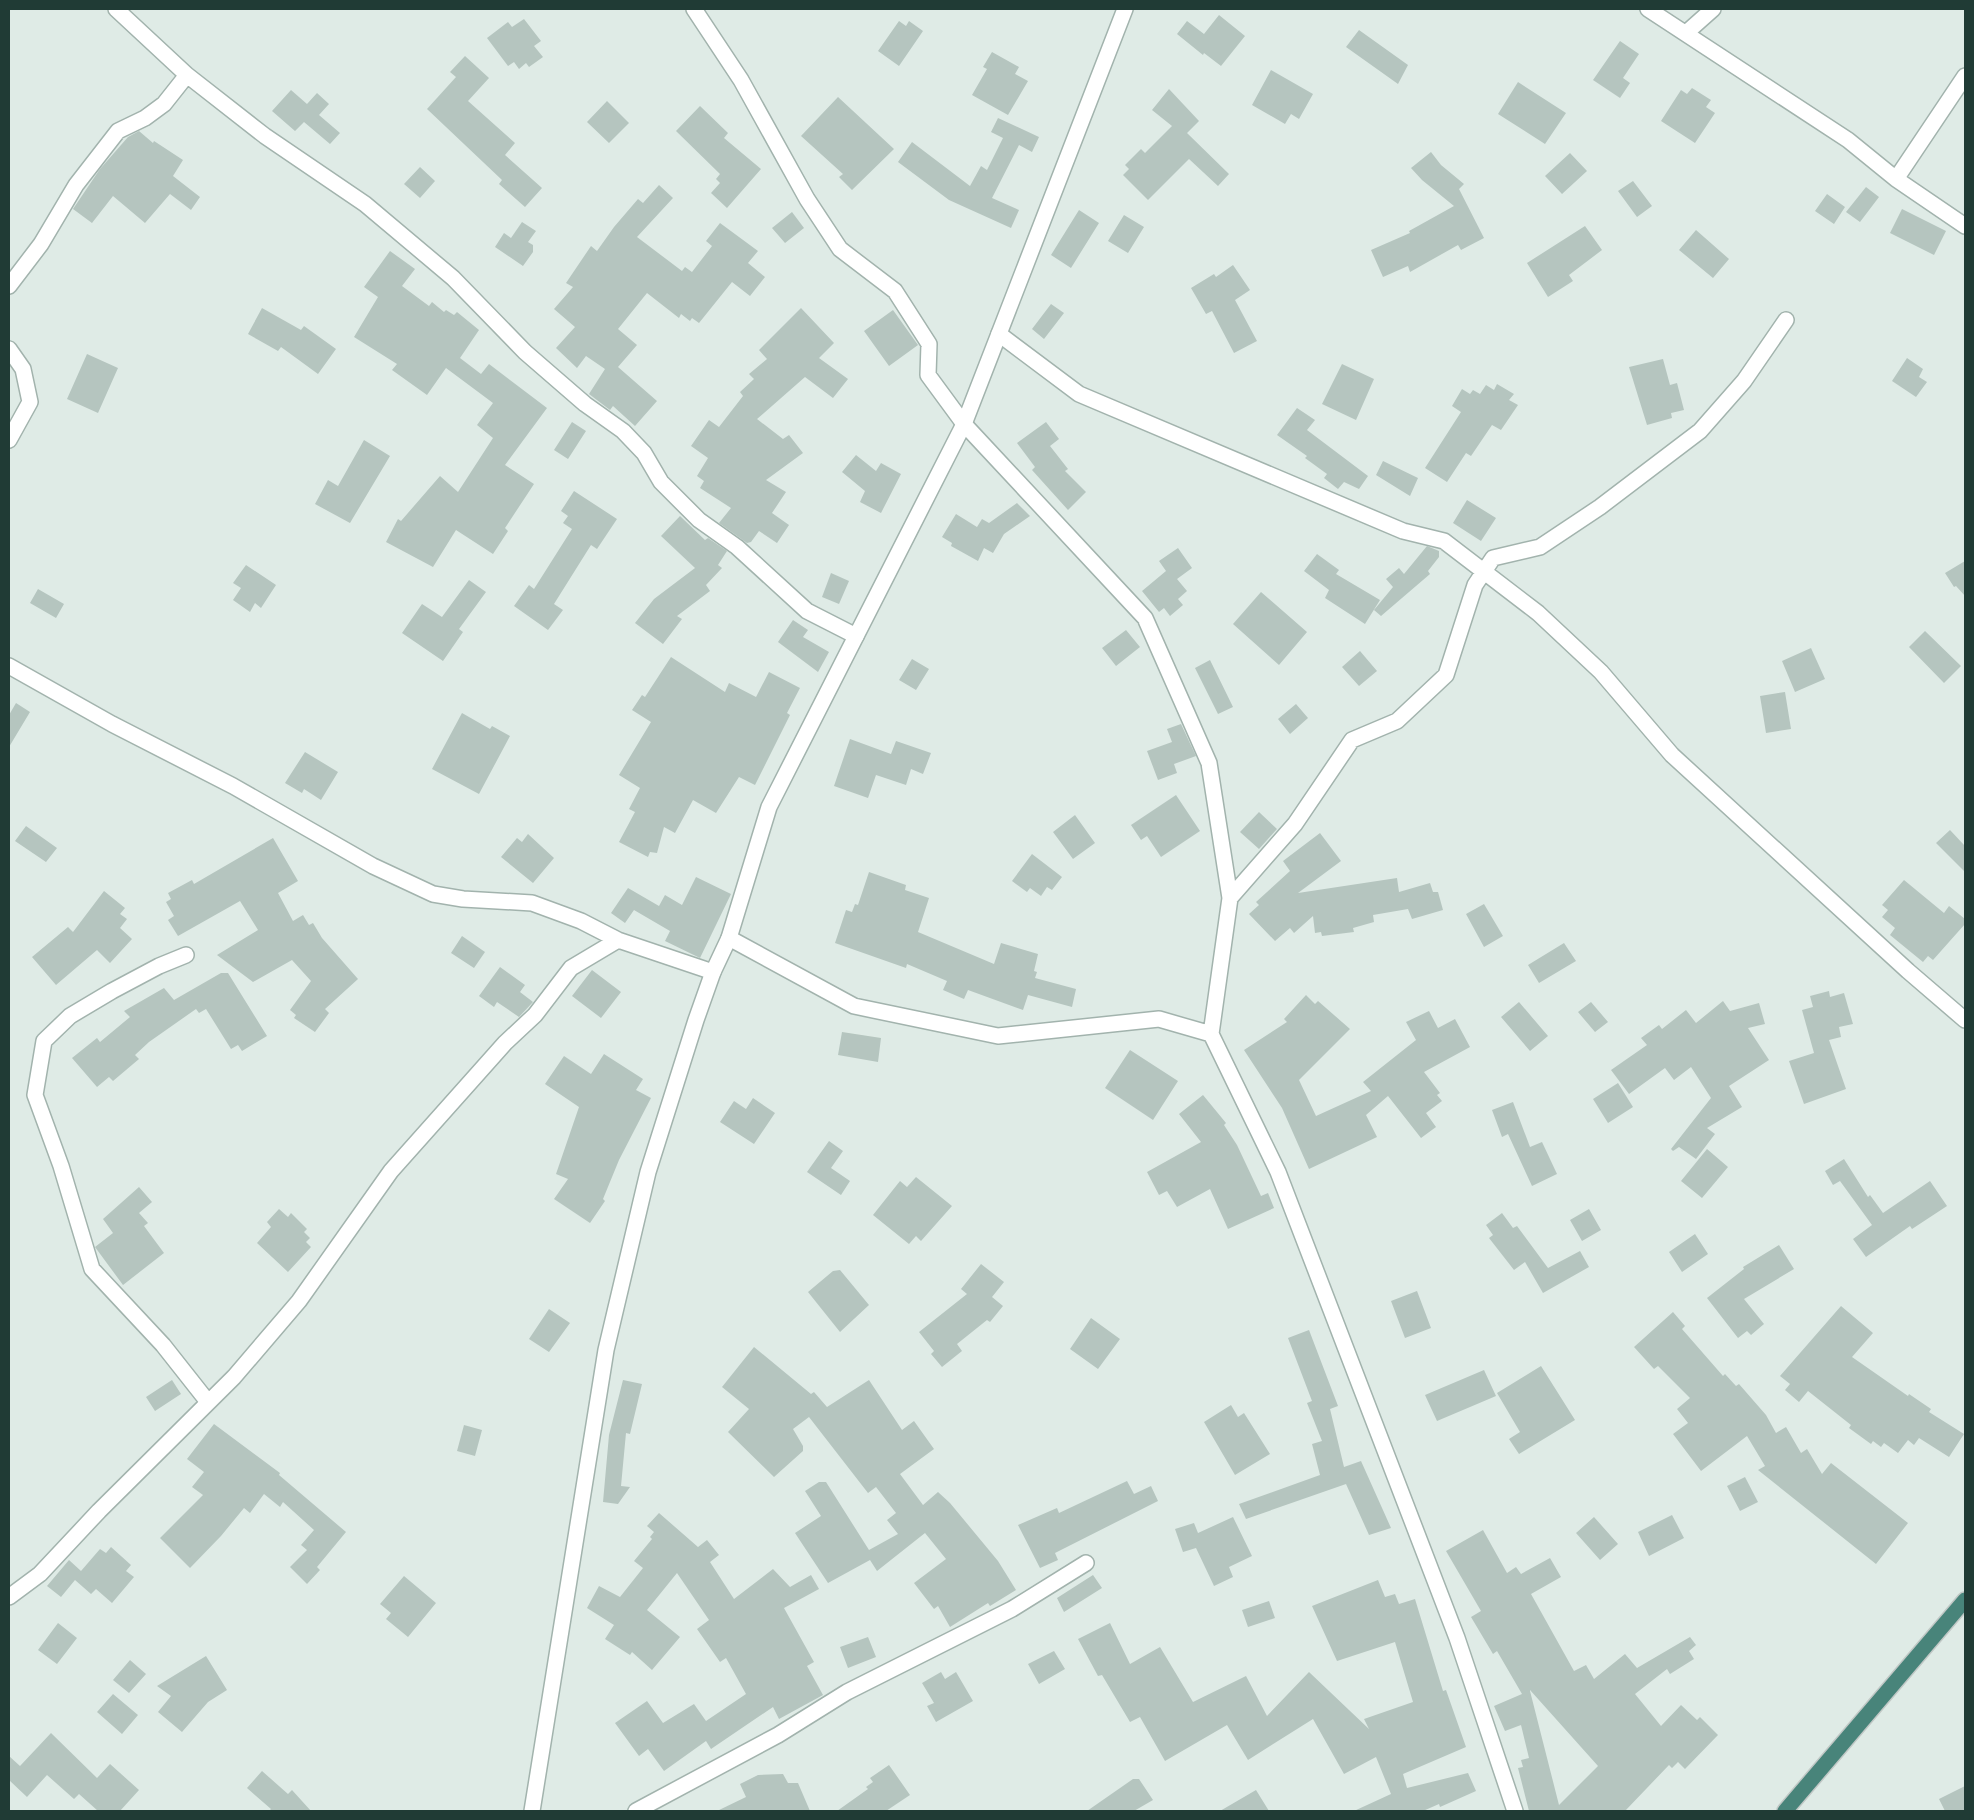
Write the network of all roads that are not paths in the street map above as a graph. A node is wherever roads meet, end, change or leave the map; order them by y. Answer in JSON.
{"nodes":[{"id":1,"x":116,"y":9,"type":"edge"},
{"id":2,"x":694,"y":9,"type":"edge"},
{"id":3,"x":1125,"y":9,"type":"edge"},
{"id":4,"x":1648,"y":9,"type":"edge"},
{"id":5,"x":1713,"y":9,"type":"edge"},
{"id":6,"x":1686,"y":32,"type":"junction"},
{"id":7,"x":186,"y":75,"type":"junction"},
{"id":8,"x":1965,"y":76,"type":"edge"},
{"id":9,"x":1896,"y":178,"type":"junction"},
{"id":10,"x":1965,"y":226,"type":"edge"},
{"id":11,"x":9,"y":286,"type":"edge"},
{"id":12,"x":1786,"y":320,"type":"dead end"},
{"id":13,"x":999,"y":334,"type":"junction"},
{"id":14,"x":9,"y":349,"type":"edge"},
{"id":15,"x":964,"y":424,"type":"junction"},
{"id":16,"x":9,"y":440,"type":"edge"},
{"id":17,"x":1485,"y":570,"type":"junction"},
{"id":18,"x":856,"y":636,"type":"junction"},
{"id":19,"x":9,"y":666,"type":"edge"},
{"id":20,"x":1230,"y":898,"type":"junction"},
{"id":21,"x":728,"y":938,"type":"junction"},
{"id":22,"x":618,"y":940,"type":"junction"},
{"id":23,"x":186,"y":955,"type":"dead end"},
{"id":24,"x":713,"y":972,"type":"junction"},
{"id":25,"x":1965,"y":1020,"type":"edge"},
{"id":26,"x":1211,"y":1034,"type":"junction"},
{"id":27,"x":208,"y":1402,"type":"junction"},
{"id":28,"x":1086,"y":1563,"type":"dead end"},
{"id":29,"x":9,"y":1597,"type":"edge"},
{"id":30,"x":1965,"y":1600,"type":"edge"},
{"id":31,"x":532,"y":1811,"type":"edge"},
{"id":32,"x":636,"y":1811,"type":"edge"},
{"id":33,"x":1515,"y":1811,"type":"edge"},
{"id":34,"x":1785,"y":1811,"type":"edge"}],
"edges":[{"from":1,"to":7,"type":"street"},
{"from":2,"to":15,"type":"street"},
{"from":3,"to":13,"type":"street"},
{"from":4,"to":6,"type":"street"},
{"from":5,"to":6,"type":"street"},
{"from":6,"to":9,"type":"street"},
{"from":7,"to":11,"type":"street"},
{"from":7,"to":18,"type":"street"},
{"from":8,"to":9,"type":"street"},
{"from":9,"to":10,"type":"street"},
{"from":12,"to":17,"type":"street"},
{"from":13,"to":15,"type":"street"},
{"from":13,"to":17,"type":"street"},
{"from":14,"to":16,"type":"street"},
{"from":15,"to":18,"type":"street"},
{"from":15,"to":20,"type":"street"},
{"from":17,"to":20,"type":"street"},
{"from":17,"to":25,"type":"street"},
{"from":18,"to":21,"type":"street"},
{"from":19,"to":22,"type":"street"},
{"from":20,"to":26,"type":"street"},
{"from":21,"to":24,"type":"street"},
{"from":21,"to":26,"type":"street"},
{"from":22,"to":24,"type":"street"},
{"from":22,"to":27,"type":"street"},
{"from":23,"to":27,"type":"street"},
{"from":24,"to":31,"type":"street"},
{"from":26,"to":33,"type":"street"},
{"from":27,"to":29,"type":"street"},
{"from":28,"to":32,"type":"street"},
{"from":30,"to":34,"type":"highway"}]}
